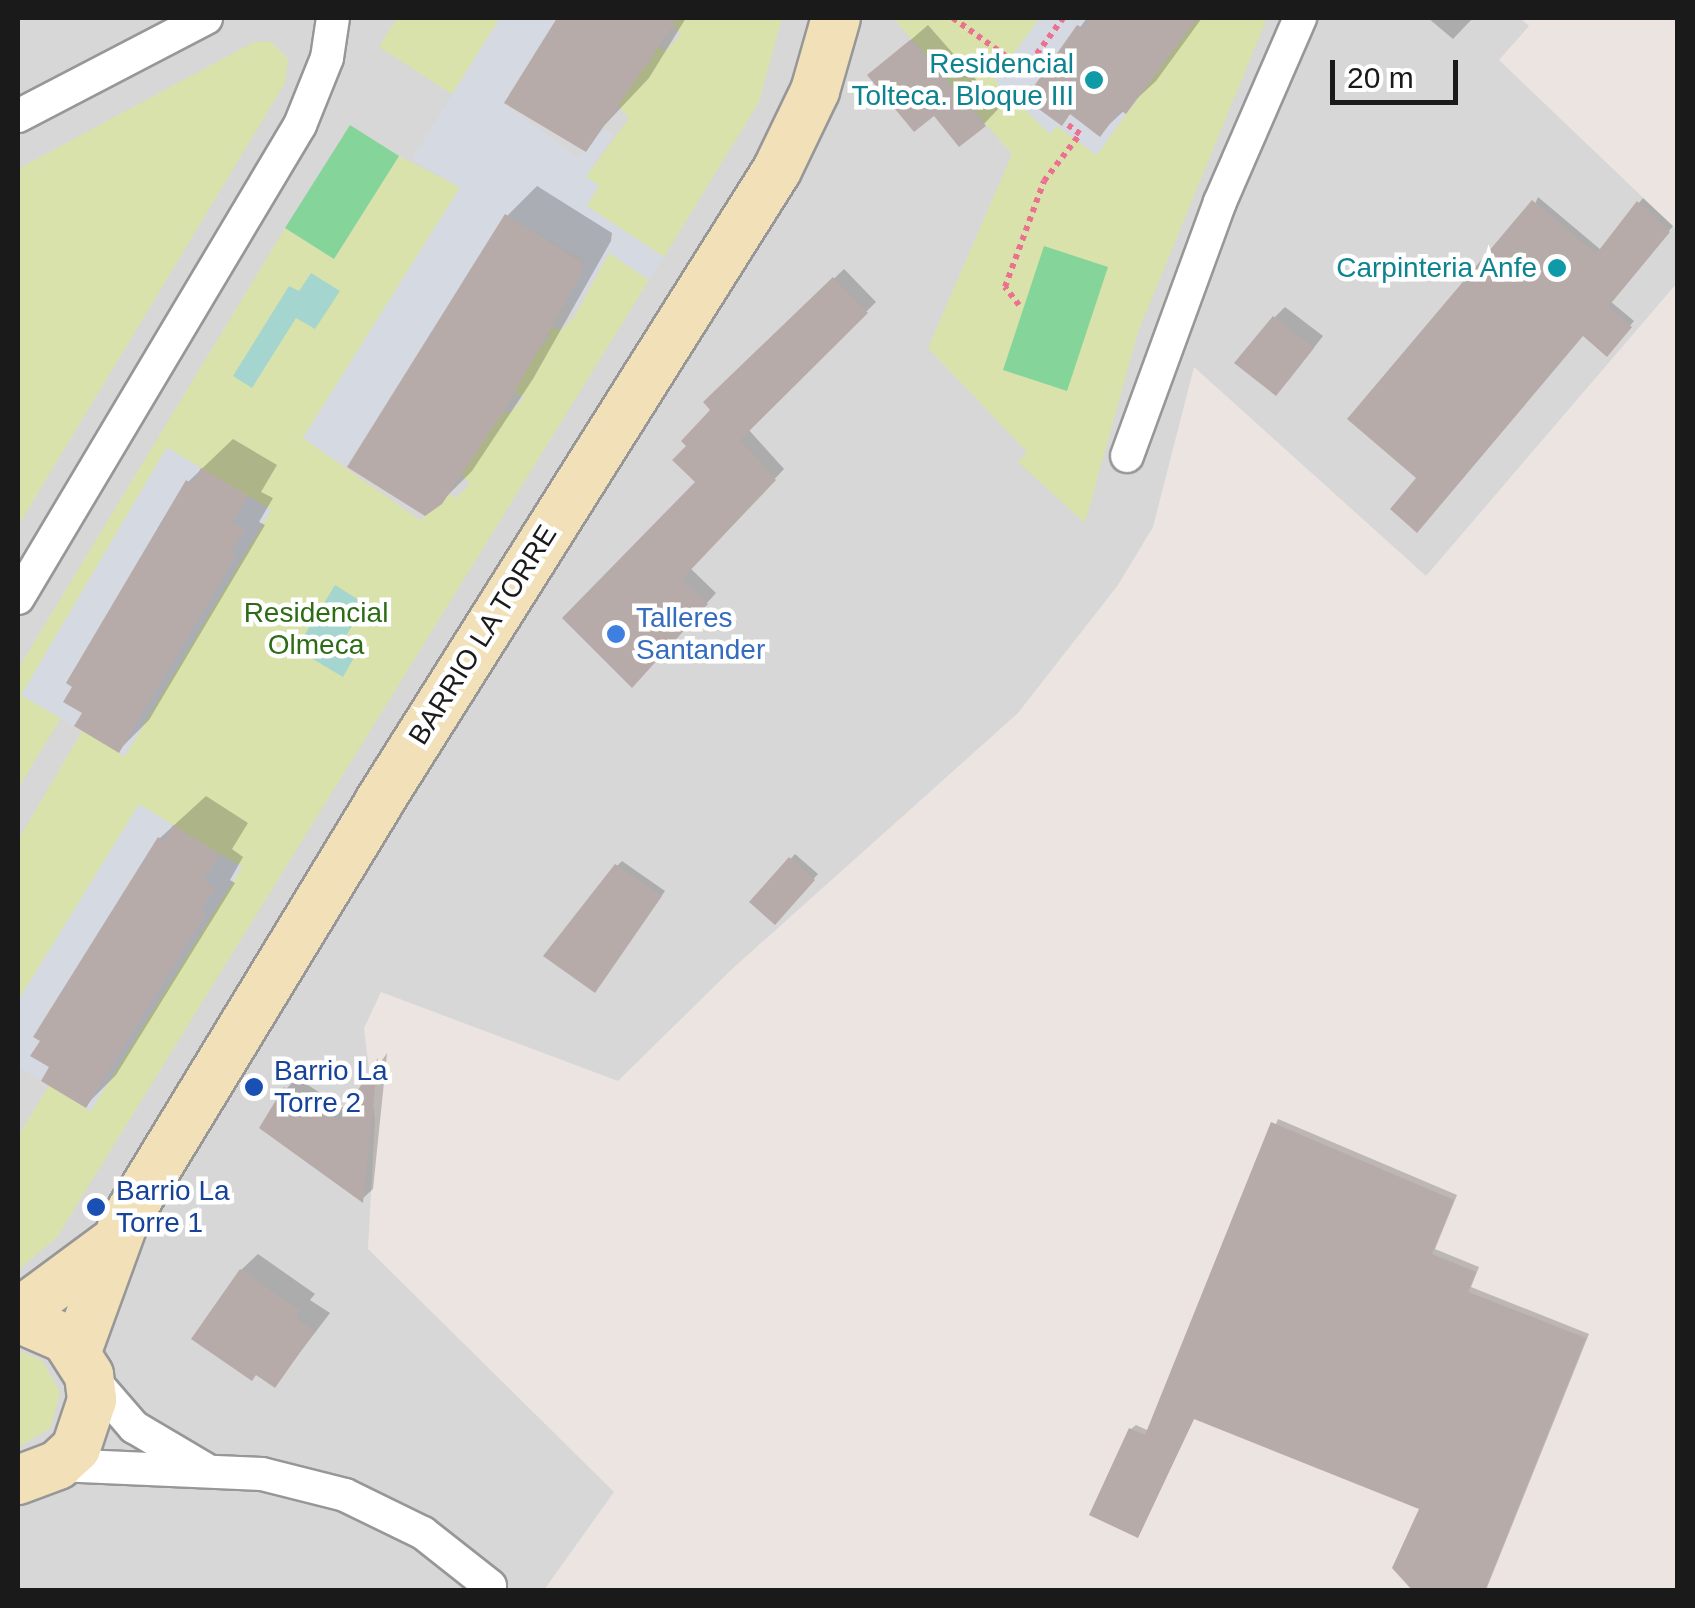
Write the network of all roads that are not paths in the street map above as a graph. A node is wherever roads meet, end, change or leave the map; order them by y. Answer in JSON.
{"nodes":[{"id":1,"x":206,"y":18,"type":"edge"},
{"id":2,"x":334,"y":18,"type":"edge"},
{"id":3,"x":836,"y":18,"type":"edge"},
{"id":4,"x":1300,"y":18,"type":"edge"},
{"id":5,"x":18,"y":116,"type":"edge"},
{"id":6,"x":1127,"y":456,"type":"dead end"},
{"id":7,"x":18,"y":598,"type":"edge"},
{"id":8,"x":110,"y":1244,"type":"junction"},
{"id":9,"x":18,"y":1316,"type":"edge"},
{"id":10,"x":83,"y":1363,"type":"junction"},
{"id":11,"x":210,"y":1471,"type":"junction"},
{"id":12,"x":38,"y":1473,"type":"edge"},
{"id":13,"x":489,"y":1588,"type":"edge"}],
"edges":[{"from":1,"to":5,"type":"street"},
{"from":2,"to":7,"type":"street"},
{"from":3,"to":8,"type":"main road","name":"BARRIO LA TORRE"},
{"from":4,"to":6,"type":"street"},
{"from":8,"to":9,"type":"main road","name":"BARRIO LA TORRE"},
{"from":8,"to":10,"type":"main road","name":"BARRIO LA TORRE"},
{"from":9,"to":10,"type":"main road","name":"BARRIO LA TORRE"},
{"from":10,"to":11,"type":"street"},
{"from":10,"to":12,"type":"main road","name":"BARRIO LA TORRE"},
{"from":11,"to":12,"type":"street"},
{"from":11,"to":13,"type":"street"}]}
